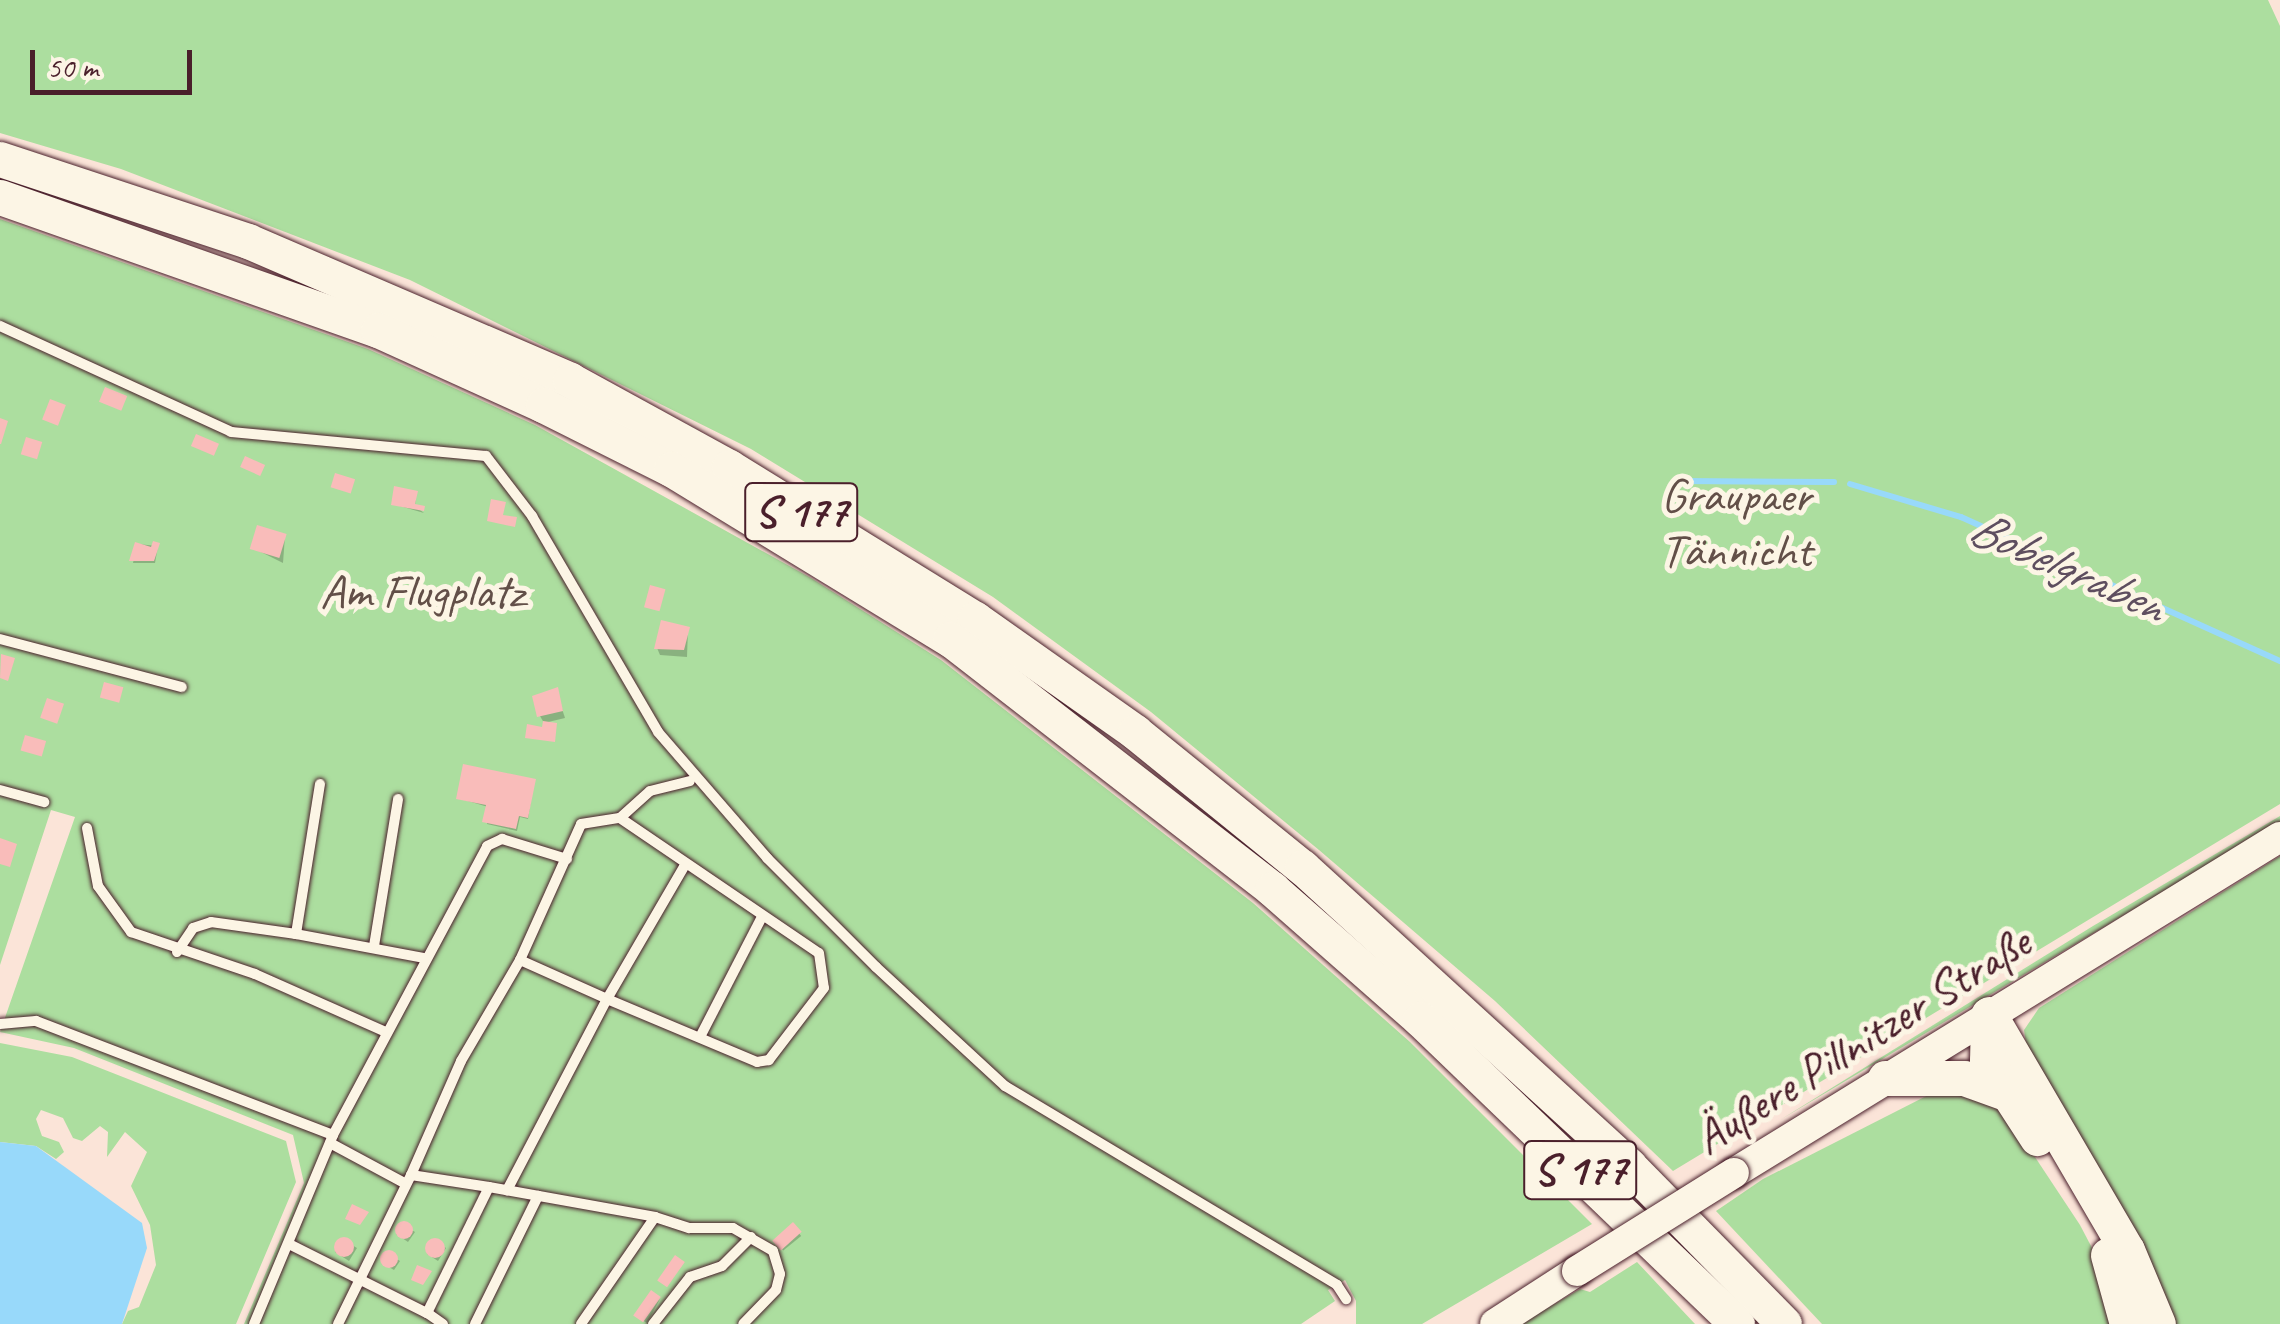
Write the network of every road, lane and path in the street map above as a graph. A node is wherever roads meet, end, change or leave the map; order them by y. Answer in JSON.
{"nodes":[{"id":1,"x":0,"y":159,"type":"edge"},
{"id":2,"x":0,"y":196,"type":"edge"},
{"id":3,"x":0,"y":326,"type":"edge"},
{"id":4,"x":0,"y":639,"type":"edge"},
{"id":5,"x":182,"y":688,"type":"dead end"},
{"id":6,"x":690,"y":781,"type":"dead end"},
{"id":7,"x":320,"y":784,"type":"dead end"},
{"id":8,"x":0,"y":790,"type":"edge"},
{"id":9,"x":398,"y":798,"type":"dead end"},
{"id":10,"x":44,"y":802,"type":"dead end"},
{"id":11,"x":620,"y":818,"type":"junction"},
{"id":12,"x":87,"y":828,"type":"dead end"},
{"id":13,"x":2280,"y":837,"type":"edge"},
{"id":14,"x":568,"y":859,"type":"junction"},
{"id":15,"x":685,"y":866,"type":"junction"},
{"id":16,"x":761,"y":918,"type":"junction"},
{"id":17,"x":296,"y":934,"type":"junction"},
{"id":18,"x":374,"y":946,"type":"junction"},
{"id":19,"x":177,"y":952,"type":"junction"},
{"id":20,"x":424,"y":958,"type":"junction"},
{"id":21,"x":520,"y":960,"type":"junction"},
{"id":22,"x":607,"y":1000,"type":"junction"},
{"id":23,"x":1989,"y":1014,"type":"junction"},
{"id":24,"x":0,"y":1024,"type":"edge"},
{"id":25,"x":386,"y":1032,"type":"junction"},
{"id":26,"x":701,"y":1035,"type":"junction"},
{"id":27,"x":1885,"y":1078,"type":"junction"},
{"id":28,"x":2006,"y":1094,"type":"junction"},
{"id":29,"x":332,"y":1139,"type":"junction"},
{"id":30,"x":409,"y":1180,"type":"junction"},
{"id":31,"x":489,"y":1186,"type":"junction"},
{"id":32,"x":507,"y":1190,"type":"junction"},
{"id":33,"x":538,"y":1196,"type":"junction"},
{"id":34,"x":655,"y":1217,"type":"junction"},
{"id":35,"x":750,"y":1238,"type":"junction"},
{"id":36,"x":289,"y":1244,"type":"junction"},
{"id":37,"x":360,"y":1278,"type":"junction"},
{"id":38,"x":1346,"y":1299,"type":"dead end"},
{"id":39,"x":427,"y":1313,"type":"junction"},
{"id":40,"x":254,"y":1324,"type":"edge"},
{"id":41,"x":338,"y":1324,"type":"edge"},
{"id":42,"x":443,"y":1324,"type":"edge"},
{"id":43,"x":475,"y":1324,"type":"edge"},
{"id":44,"x":581,"y":1324,"type":"edge"},
{"id":45,"x":653,"y":1324,"type":"edge"},
{"id":46,"x":744,"y":1324,"type":"edge"},
{"id":47,"x":1495,"y":1324,"type":"edge"},
{"id":48,"x":1736,"y":1324,"type":"edge"},
{"id":49,"x":1784,"y":1324,"type":"edge"},
{"id":50,"x":2127,"y":1324,"type":"edge"},
{"id":51,"x":2158,"y":1324,"type":"edge"}],
"edges":[{"from":1,"to":49,"type":"highway","number":"S 177"},
{"from":2,"to":48,"type":"highway","number":"S 177"},
{"from":3,"to":38,"type":"lane"},
{"from":4,"to":5,"type":"lane"},
{"from":6,"to":11,"type":"lane"},
{"from":7,"to":17,"type":"lane"},
{"from":8,"to":10,"type":"lane"},
{"from":9,"to":18,"type":"lane"},
{"from":11,"to":14,"type":"lane"},
{"from":11,"to":15,"type":"lane"},
{"from":12,"to":19,"type":"lane"},
{"from":13,"to":23,"type":"main road","name":"Äußere Pillnitzer Straße"},
{"from":14,"to":20,"type":"lane"},
{"from":14,"to":21,"type":"lane"},
{"from":15,"to":16,"type":"lane"},
{"from":15,"to":22,"type":"lane"},
{"from":16,"to":26,"type":"lane"},
{"from":16,"to":26,"type":"lane"},
{"from":17,"to":18,"type":"lane"},
{"from":17,"to":19,"type":"lane"},
{"from":18,"to":20,"type":"lane"},
{"from":19,"to":25,"type":"lane"},
{"from":20,"to":25,"type":"lane"},
{"from":21,"to":22,"type":"lane"},
{"from":21,"to":30,"type":"lane"},
{"from":22,"to":26,"type":"lane"},
{"from":22,"to":32,"type":"lane"},
{"from":23,"to":27,"type":"main road","name":"Äußere Pillnitzer Straße"},
{"from":23,"to":28,"type":"highway"},
{"from":23,"to":51,"type":"highway"},
{"from":24,"to":29,"type":"lane"},
{"from":25,"to":29,"type":"lane"},
{"from":27,"to":28,"type":"highway"},
{"from":27,"to":47,"type":"main road","name":"Äußere Pillnitzer Straße","bridge":true},
{"from":28,"to":50,"type":"highway"},
{"from":29,"to":30,"type":"lane"},
{"from":29,"to":36,"type":"lane"},
{"from":30,"to":31,"type":"lane"},
{"from":30,"to":37,"type":"lane"},
{"from":31,"to":32,"type":"lane"},
{"from":31,"to":39,"type":"lane"},
{"from":32,"to":33,"type":"lane"},
{"from":33,"to":34,"type":"lane"},
{"from":33,"to":43,"type":"lane"},
{"from":34,"to":35,"type":"lane"},
{"from":34,"to":44,"type":"lane"},
{"from":35,"to":45,"type":"lane"},
{"from":35,"to":46,"type":"lane"},
{"from":36,"to":37,"type":"lane"},
{"from":36,"to":40,"type":"lane"},
{"from":37,"to":39,"type":"lane"},
{"from":37,"to":41,"type":"lane"},
{"from":39,"to":42,"type":"lane"}]}
